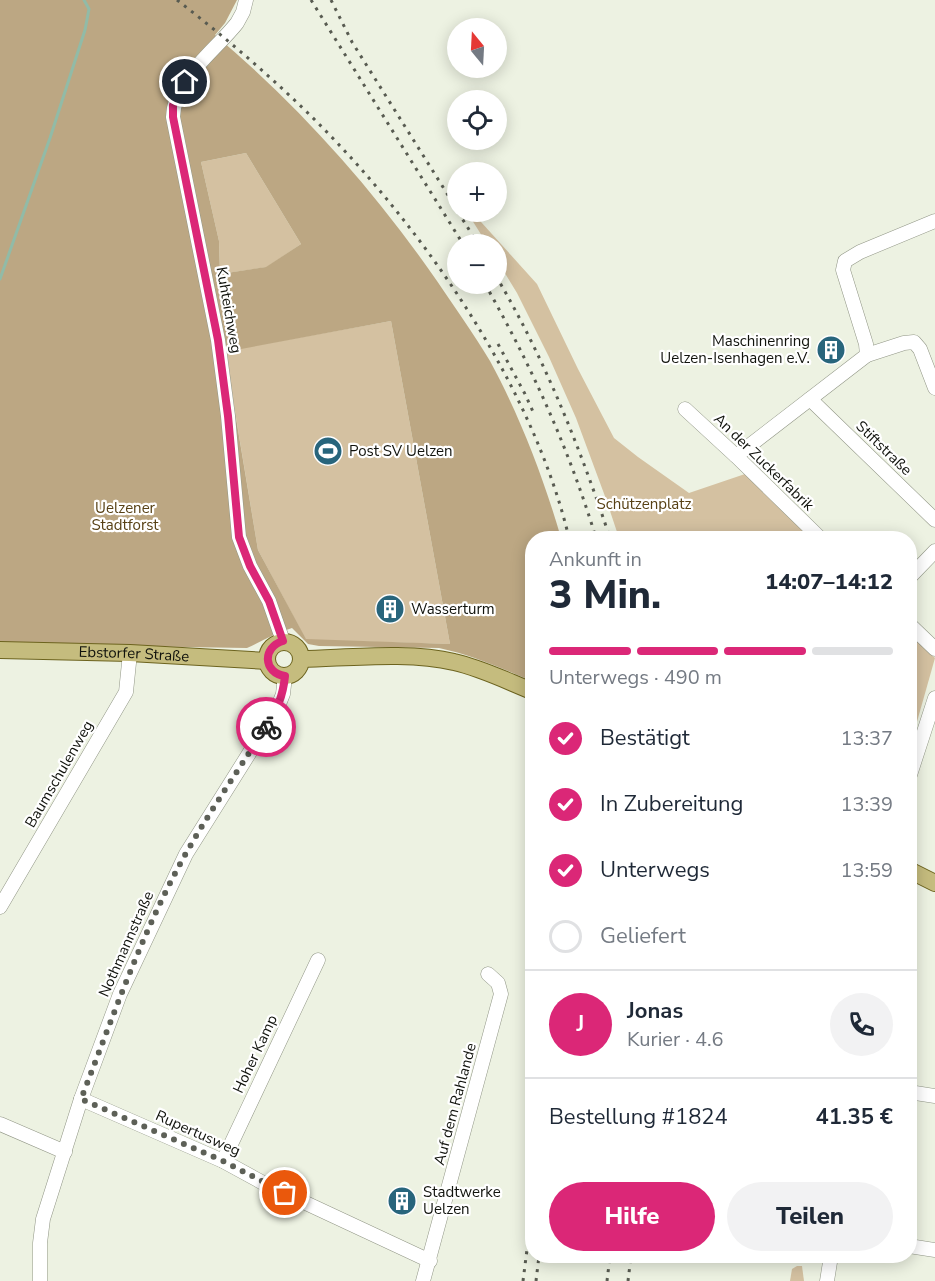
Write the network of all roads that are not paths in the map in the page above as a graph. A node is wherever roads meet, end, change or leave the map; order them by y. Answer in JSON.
{"nodes":[{"id":1,"x":246,"y":1,"type":"edge"},
{"id":2,"x":935,"y":221,"type":"edge"},
{"id":3,"x":867,"y":355,"type":"junction"},
{"id":4,"x":935,"y":387,"type":"edge"},
{"id":5,"x":810,"y":399,"type":"junction"},
{"id":6,"x":685,"y":409,"type":"dead end"},
{"id":7,"x":736,"y":456,"type":"junction"},
{"id":8,"x":935,"y":520,"type":"edge"},
{"id":9,"x":813,"y":531,"type":"edge"},
{"id":10,"x":935,"y":551,"type":"edge"},
{"id":11,"x":917,"y":570,"type":"edge"},
{"id":12,"x":917,"y":632,"type":"edge"},
{"id":13,"x":283,"y":641,"type":"junction"},
{"id":14,"x":935,"y":649,"type":"edge"},
{"id":15,"x":2,"y":652,"type":"edge"},
{"id":16,"x":130,"y":653,"type":"junction"},
{"id":17,"x":302,"y":659,"type":"junction"},
{"id":18,"x":267,"y":661,"type":"junction"},
{"id":19,"x":285,"y":676,"type":"junction"},
{"id":20,"x":525,"y":688,"type":"edge"},
{"id":21,"x":935,"y":698,"type":"edge"},
{"id":22,"x":917,"y":753,"type":"edge"},
{"id":23,"x":917,"y":874,"type":"edge"},
{"id":24,"x":935,"y":883,"type":"edge"},
{"id":25,"x":0,"y":907,"type":"edge"},
{"id":26,"x":318,"y":960,"type":"dead end"},
{"id":27,"x":488,"y":974,"type":"dead end"},
{"id":28,"x":917,"y":1093,"type":"edge"},
{"id":29,"x":935,"y":1096,"type":"edge"},
{"id":30,"x":81,"y":1099,"type":"junction"},
{"id":31,"x":0,"y":1124,"type":"edge"},
{"id":32,"x":65,"y":1152,"type":"junction"},
{"id":33,"x":223,"y":1161,"type":"junction"},
{"id":34,"x":917,"y":1247,"type":"edge"},
{"id":35,"x":935,"y":1250,"type":"edge"},
{"id":36,"x":430,"y":1261,"type":"junction"},
{"id":37,"x":830,"y":1263,"type":"edge"},
{"id":38,"x":40,"y":1281,"type":"edge"},
{"id":39,"x":423,"y":1281,"type":"edge"},
{"id":40,"x":827,"y":1281,"type":"edge"}],
"edges":[{"from":1,"to":13,"type":"street","name":"Kuhteichweg"},
{"from":2,"to":3,"type":"street"},
{"from":3,"to":4,"type":"street"},
{"from":3,"to":5,"type":"street"},
{"from":5,"to":7,"type":"street"},
{"from":5,"to":8,"type":"street","name":"Stiftstraße"},
{"from":6,"to":7,"type":"street","name":"An der Zuckerfabrik"},
{"from":7,"to":9,"type":"street","name":"An der Zuckerfabrik"},
{"from":10,"to":11,"type":"street"},
{"from":12,"to":14,"type":"street"},
{"from":13,"to":17,"type":"main road"},
{"from":13,"to":18,"type":"main road"},
{"from":15,"to":16,"type":"main road","name":"Ebstorfer Straße"},
{"from":16,"to":18,"type":"main road","name":"Ebstorfer Straße"},
{"from":16,"to":25,"type":"street","name":"Baumschulenweg"},
{"from":17,"to":19,"type":"main road"},
{"from":17,"to":20,"type":"main road"},
{"from":18,"to":19,"type":"main road"},
{"from":19,"to":30,"type":"street","name":"Nothmannstraße"},
{"from":21,"to":22,"type":"street"},
{"from":23,"to":24,"type":"main road"},
{"from":26,"to":33,"type":"street","name":"Hoher Kamp"},
{"from":27,"to":36,"type":"street","name":"Auf dem Rahlande"},
{"from":28,"to":29,"type":"street"},
{"from":30,"to":32,"type":"street","name":"Nothmannstraße"},
{"from":30,"to":33,"type":"street","name":"Rupertusweg"},
{"from":31,"to":32,"type":"street"},
{"from":32,"to":38,"type":"street","name":"Nothmannstraße"},
{"from":33,"to":36,"type":"street","name":"Rupertusweg"},
{"from":34,"to":35,"type":"street"},
{"from":36,"to":39,"type":"street","name":"Auf dem Rahlande"},
{"from":37,"to":40,"type":"street"}]}
